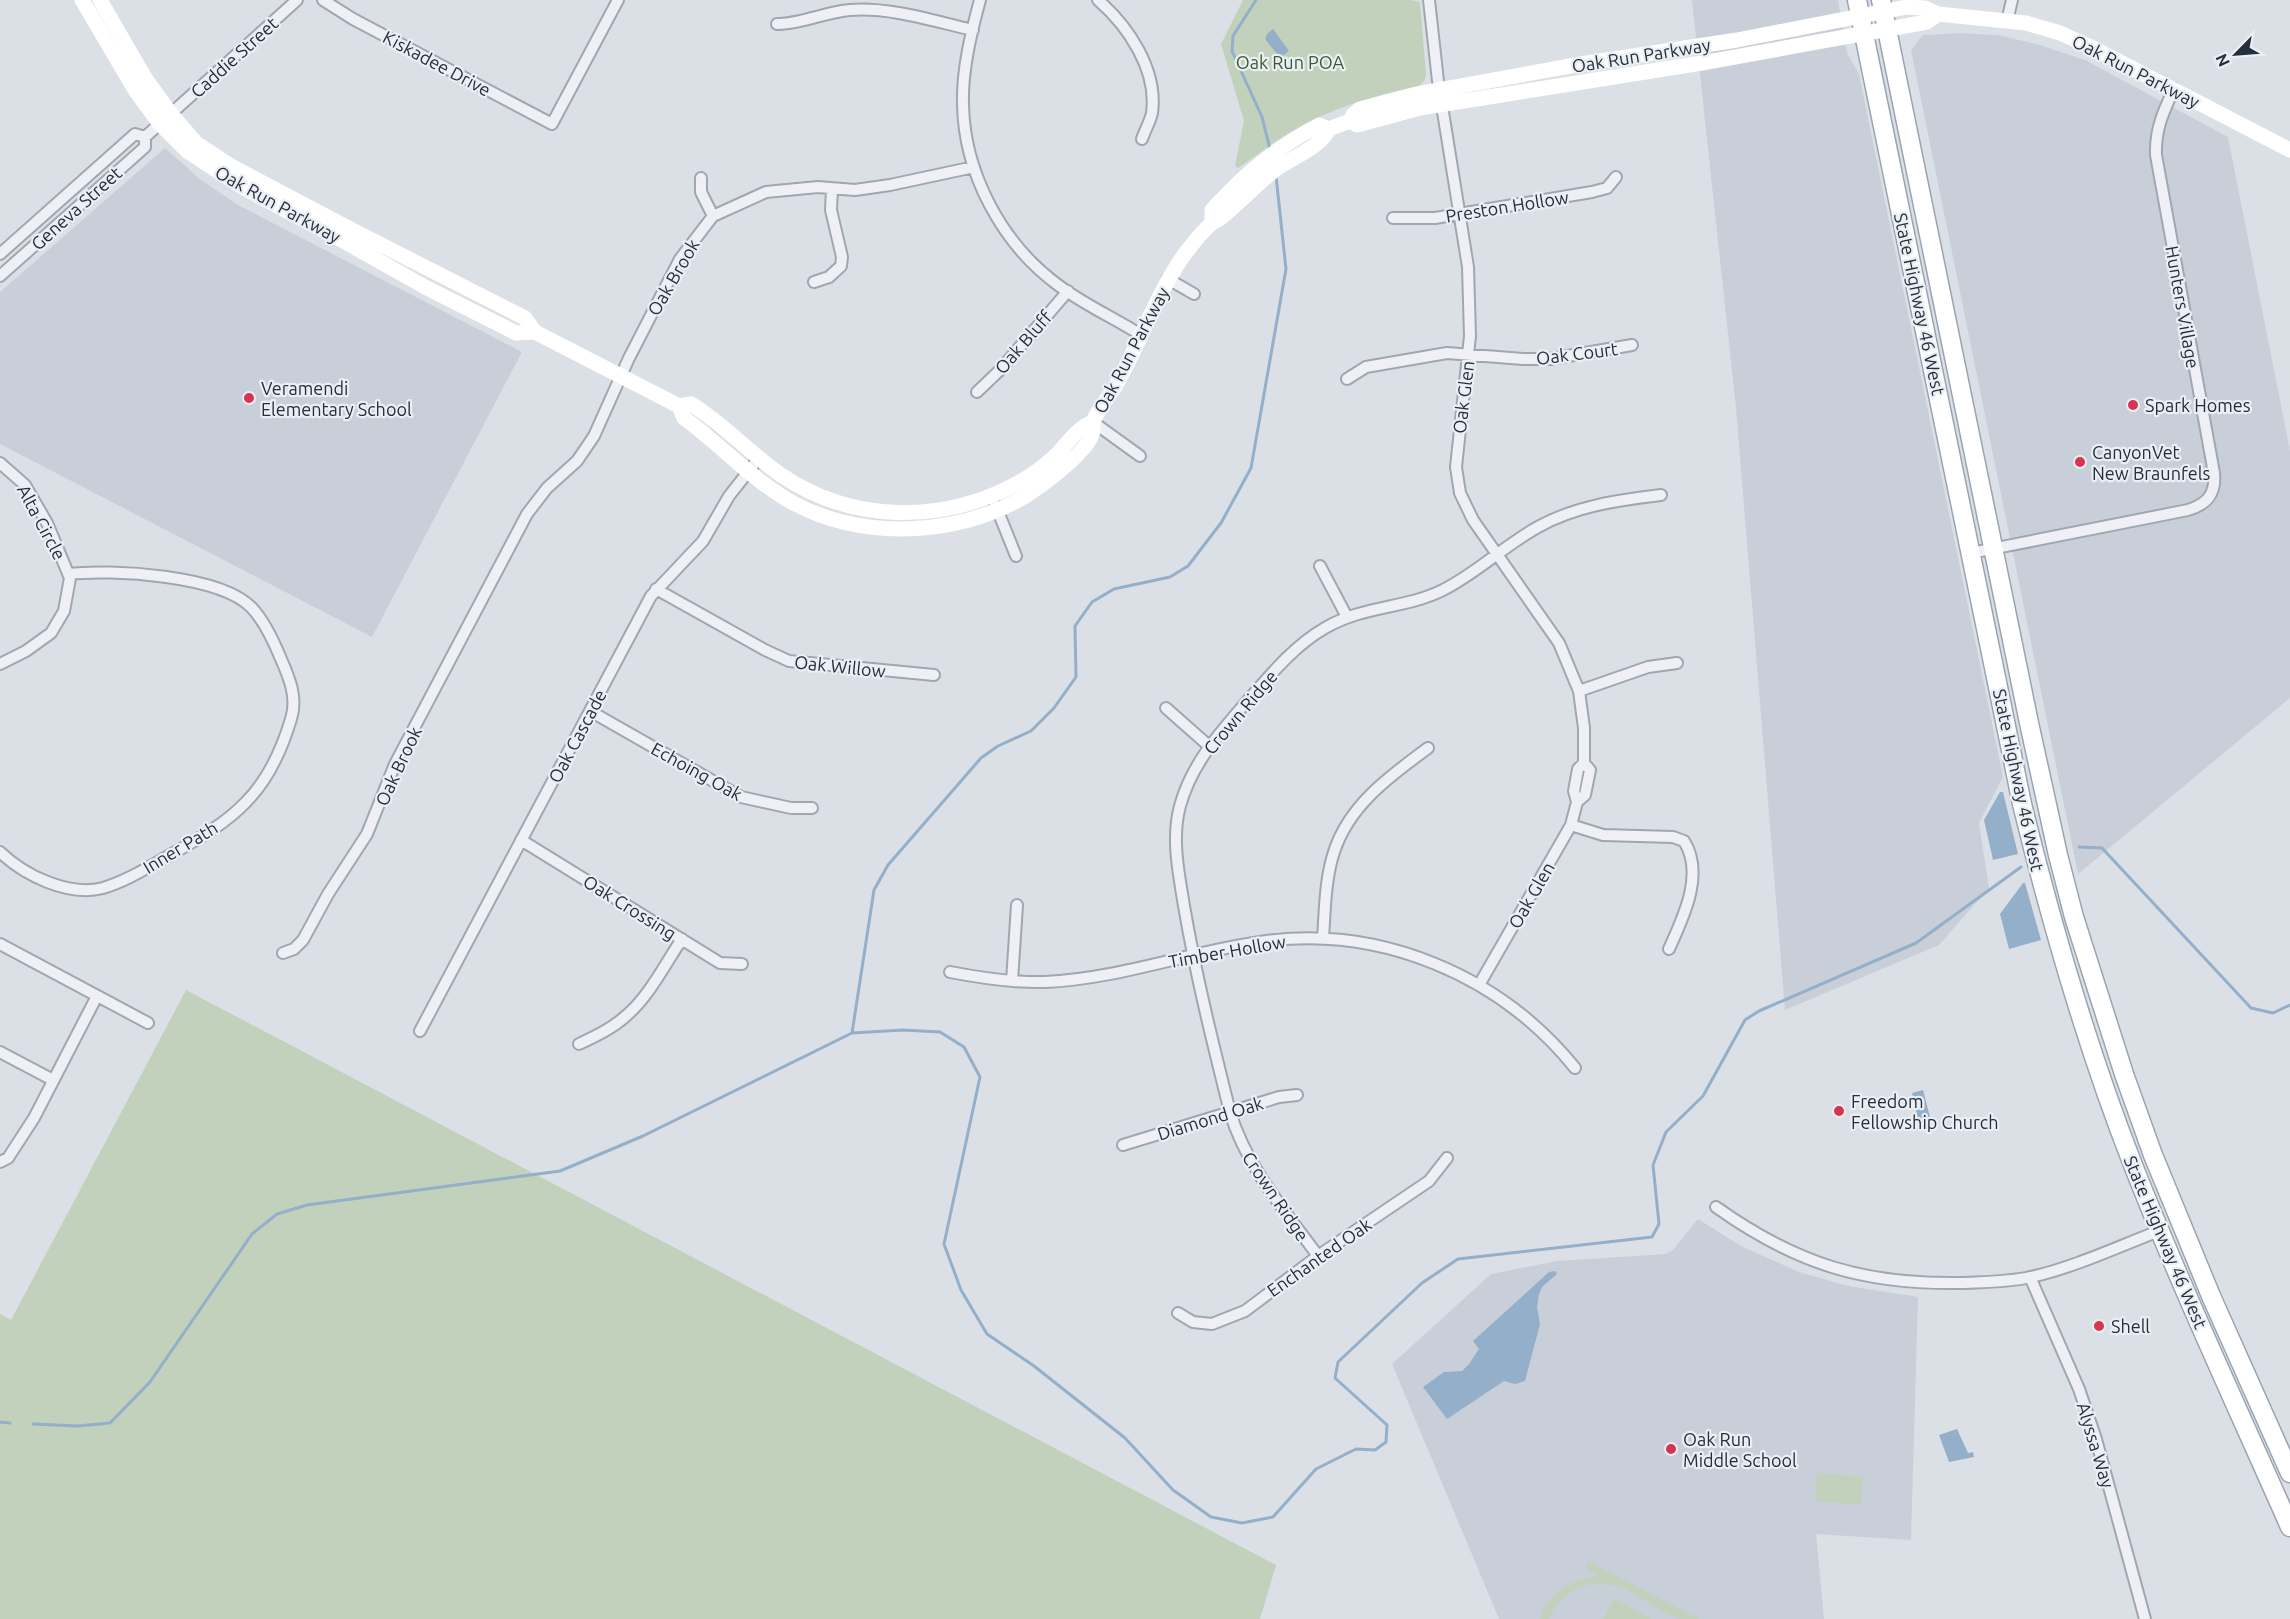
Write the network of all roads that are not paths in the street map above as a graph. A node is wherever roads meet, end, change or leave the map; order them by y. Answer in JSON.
{"nodes":[{"id":1,"x":82,"y":0,"type":"edge"},
{"id":2,"x":100,"y":0,"type":"edge"},
{"id":3,"x":297,"y":0,"type":"edge"},
{"id":4,"x":323,"y":0,"type":"edge"},
{"id":5,"x":980,"y":0,"type":"edge"},
{"id":6,"x":1098,"y":0,"type":"edge"},
{"id":7,"x":1429,"y":0,"type":"edge"},
{"id":8,"x":2012,"y":0,"type":"edge"},
{"id":9,"x":616,"y":1,"type":"edge"},
{"id":10,"x":1884,"y":13,"type":"edge"},
{"id":11,"x":1861,"y":16,"type":"edge"},
{"id":12,"x":2007,"y":21,"type":"junction"},
{"id":13,"x":777,"y":24,"type":"dead end"},
{"id":14,"x":973,"y":30,"type":"junction"},
{"id":15,"x":2174,"y":89,"type":"junction"},
{"id":16,"x":1440,"y":98,"type":"junction"},
{"id":17,"x":166,"y":119,"type":"junction"},
{"id":18,"x":1329,"y":129,"type":"junction"},
{"id":19,"x":145,"y":137,"type":"junction"},
{"id":20,"x":1142,"y":139,"type":"dead end"},
{"id":21,"x":2290,"y":150,"type":"edge"},
{"id":22,"x":974,"y":167,"type":"junction"},
{"id":23,"x":1616,"y":177,"type":"dead end"},
{"id":24,"x":700,"y":178,"type":"dead end"},
{"id":25,"x":832,"y":189,"type":"junction"},
{"id":26,"x":1233,"y":197,"type":"junction"},
{"id":27,"x":1461,"y":214,"type":"junction"},
{"id":28,"x":713,"y":216,"type":"junction"},
{"id":29,"x":1393,"y":218,"type":"dead end"},
{"id":30,"x":0,"y":254,"type":"edge"},
{"id":31,"x":0,"y":276,"type":"edge"},
{"id":32,"x":1168,"y":279,"type":"junction"},
{"id":33,"x":814,"y":282,"type":"dead end"},
{"id":34,"x":1068,"y":291,"type":"junction"},
{"id":35,"x":1194,"y":294,"type":"dead end"},
{"id":36,"x":1141,"y":334,"type":"junction"},
{"id":37,"x":1632,"y":345,"type":"dead end"},
{"id":38,"x":1468,"y":354,"type":"junction"},
{"id":39,"x":621,"y":377,"type":"junction"},
{"id":40,"x":1347,"y":379,"type":"dead end"},
{"id":41,"x":977,"y":392,"type":"dead end"},
{"id":42,"x":679,"y":406,"type":"junction"},
{"id":43,"x":1093,"y":422,"type":"junction"},
{"id":44,"x":1140,"y":456,"type":"dead end"},
{"id":45,"x":759,"y":458,"type":"junction"},
{"id":46,"x":0,"y":464,"type":"edge"},
{"id":47,"x":748,"y":471,"type":"junction"},
{"id":48,"x":1661,"y":495,"type":"dead end"},
{"id":49,"x":994,"y":503,"type":"junction"},
{"id":50,"x":1994,"y":548,"type":"junction"},
{"id":51,"x":1971,"y":553,"type":"junction"},
{"id":52,"x":1497,"y":554,"type":"junction"},
{"id":53,"x":1016,"y":556,"type":"dead end"},
{"id":54,"x":1320,"y":566,"type":"dead end"},
{"id":55,"x":68,"y":574,"type":"junction"},
{"id":56,"x":656,"y":589,"type":"junction"},
{"id":57,"x":1347,"y":617,"type":"junction"},
{"id":58,"x":1677,"y":663,"type":"dead end"},
{"id":59,"x":0,"y":664,"type":"edge"},
{"id":60,"x":934,"y":675,"type":"dead end"},
{"id":61,"x":1578,"y":691,"type":"junction"},
{"id":62,"x":1166,"y":708,"type":"dead end"},
{"id":63,"x":590,"y":711,"type":"junction"},
{"id":64,"x":1209,"y":746,"type":"junction"},
{"id":65,"x":1428,"y":748,"type":"dead end"},
{"id":66,"x":812,"y":808,"type":"dead end"},
{"id":67,"x":1571,"y":825,"type":"junction"},
{"id":68,"x":521,"y":840,"type":"junction"},
{"id":69,"x":0,"y":852,"type":"edge"},
{"id":70,"x":1017,"y":905,"type":"dead end"},
{"id":71,"x":1323,"y":938,"type":"junction"},
{"id":72,"x":682,"y":939,"type":"junction"},
{"id":73,"x":0,"y":944,"type":"edge"},
{"id":74,"x":1669,"y":949,"type":"dead end"},
{"id":75,"x":283,"y":953,"type":"dead end"},
{"id":76,"x":1192,"y":956,"type":"junction"},
{"id":77,"x":742,"y":964,"type":"dead end"},
{"id":78,"x":950,"y":972,"type":"dead end"},
{"id":79,"x":1012,"y":981,"type":"junction"},
{"id":80,"x":1479,"y":985,"type":"junction"},
{"id":81,"x":97,"y":996,"type":"junction"},
{"id":82,"x":148,"y":1023,"type":"dead end"},
{"id":83,"x":420,"y":1031,"type":"dead end"},
{"id":84,"x":579,"y":1044,"type":"dead end"},
{"id":85,"x":0,"y":1052,"type":"edge"},
{"id":86,"x":1575,"y":1068,"type":"dead end"},
{"id":87,"x":53,"y":1080,"type":"junction"},
{"id":88,"x":1298,"y":1095,"type":"dead end"},
{"id":89,"x":1230,"y":1112,"type":"junction"},
{"id":90,"x":1123,"y":1144,"type":"dead end"},
{"id":91,"x":1447,"y":1158,"type":"dead end"},
{"id":92,"x":0,"y":1162,"type":"edge"},
{"id":93,"x":1716,"y":1208,"type":"dead end"},
{"id":94,"x":2159,"y":1231,"type":"junction"},
{"id":95,"x":1317,"y":1256,"type":"junction"},
{"id":96,"x":2030,"y":1277,"type":"junction"},
{"id":97,"x":2211,"y":1296,"type":"junction"},
{"id":98,"x":1178,"y":1313,"type":"dead end"},
{"id":99,"x":2290,"y":1473,"type":"edge"},
{"id":100,"x":2290,"y":1527,"type":"edge"},
{"id":101,"x":2145,"y":1619,"type":"edge"}],
"edges":[{"from":1,"to":17,"type":"street","name":"Oak Run Parkway"},
{"from":2,"to":17,"type":"street","name":"Oak Run Parkway"},
{"from":3,"to":17,"type":"street","name":"Caddie Street"},
{"from":4,"to":9,"type":"street","name":"Kiskadee Drive"},
{"from":5,"to":14,"type":"street"},
{"from":6,"to":20,"type":"street"},
{"from":7,"to":16,"type":"street","name":"Oak Glen"},
{"from":8,"to":12,"type":"street"},
{"from":10,"to":11,"type":"street","name":"Oak Run Parkway"},
{"from":10,"to":12,"type":"street","name":"Oak Run Parkway"},
{"from":10,"to":50,"type":"main road","name":"State Highway 46 West"},
{"from":11,"to":16,"type":"street","name":"Oak Run Parkway"},
{"from":11,"to":51,"type":"main road","name":"State Highway 46 West"},
{"from":12,"to":15,"type":"street","name":"Oak Run Parkway"},
{"from":13,"to":14,"type":"street"},
{"from":14,"to":22,"type":"street"},
{"from":15,"to":21,"type":"street","name":"Oak Run Parkway"},
{"from":15,"to":50,"type":"street","name":"Hunters Village"},
{"from":16,"to":18,"type":"street","name":"Oak Run Parkway"},
{"from":16,"to":27,"type":"street","name":"Oak Glen"},
{"from":17,"to":19,"type":"street","name":"Geneva Street"},
{"from":17,"to":39,"type":"street","name":"Oak Run Parkway"},
{"from":18,"to":26,"type":"street","name":"Oak Run Parkway"},
{"from":18,"to":26,"type":"street","name":"Oak Run Parkway"},
{"from":19,"to":30,"type":"street","name":"Geneva Street"},
{"from":19,"to":31,"type":"street","name":"Geneva Street"},
{"from":22,"to":25,"type":"street","name":"Oak Brook"},
{"from":22,"to":34,"type":"street"},
{"from":23,"to":27,"type":"street","name":"Preston Hollow"},
{"from":24,"to":28,"type":"street"},
{"from":25,"to":28,"type":"street","name":"Oak Brook"},
{"from":25,"to":33,"type":"street"},
{"from":26,"to":32,"type":"street","name":"Oak Run Parkway"},
{"from":27,"to":29,"type":"street","name":"Preston Hollow"},
{"from":27,"to":38,"type":"street","name":"Oak Glen"},
{"from":28,"to":39,"type":"street","name":"Oak Brook"},
{"from":32,"to":35,"type":"street","name":"Oak Run Parkway"},
{"from":32,"to":36,"type":"street","name":"Oak Run Parkway"},
{"from":34,"to":36,"type":"street"},
{"from":34,"to":41,"type":"street","name":"Oak Bluff"},
{"from":36,"to":43,"type":"street","name":"Oak Run Parkway"},
{"from":37,"to":38,"type":"street","name":"Oak Court"},
{"from":38,"to":40,"type":"street","name":"Oak Court"},
{"from":38,"to":52,"type":"street","name":"Oak Glen"},
{"from":39,"to":42,"type":"street","name":"Oak Run Parkway"},
{"from":39,"to":75,"type":"street","name":"Oak Brook"},
{"from":42,"to":45,"type":"street","name":"Oak Run Parkway"},
{"from":42,"to":47,"type":"street","name":"Oak Run Parkway"},
{"from":43,"to":44,"type":"street"},
{"from":43,"to":49,"type":"street","name":"Oak Run Parkway"},
{"from":45,"to":47,"type":"street","name":"Oak Cascade"},
{"from":45,"to":49,"type":"street","name":"Oak Run Parkway"},
{"from":46,"to":55,"type":"street","name":"Alta Circle"},
{"from":47,"to":49,"type":"street","name":"Oak Run Parkway"},
{"from":47,"to":56,"type":"street","name":"Oak Cascade"},
{"from":48,"to":52,"type":"street","name":"Crown Ridge"},
{"from":49,"to":53,"type":"street"},
{"from":50,"to":51,"type":"street","name":"Hunters Village"},
{"from":50,"to":97,"type":"main road","name":"State Highway 46 West"},
{"from":51,"to":94,"type":"main road","name":"State Highway 46 West"},
{"from":52,"to":57,"type":"street","name":"Crown Ridge"},
{"from":52,"to":61,"type":"street","name":"Oak Glen"},
{"from":54,"to":57,"type":"street"},
{"from":55,"to":59,"type":"street","name":"Alta Circle"},
{"from":55,"to":69,"type":"street","name":"Inner Path"},
{"from":56,"to":60,"type":"street","name":"Oak Willow"},
{"from":56,"to":63,"type":"street","name":"Oak Cascade"},
{"from":57,"to":64,"type":"street","name":"Crown Ridge"},
{"from":58,"to":61,"type":"street"},
{"from":61,"to":67,"type":"street","name":"Oak Glen"},
{"from":62,"to":64,"type":"street"},
{"from":63,"to":66,"type":"street","name":"Echoing Oak"},
{"from":63,"to":68,"type":"street","name":"Oak Cascade"},
{"from":64,"to":76,"type":"street","name":"Crown Ridge"},
{"from":65,"to":71,"type":"street"},
{"from":67,"to":74,"type":"street"},
{"from":67,"to":80,"type":"street","name":"Oak Glen"},
{"from":68,"to":72,"type":"street","name":"Oak Crossing"},
{"from":68,"to":83,"type":"street","name":"Oak Cascade"},
{"from":70,"to":79,"type":"street"},
{"from":71,"to":76,"type":"street","name":"Timber Hollow"},
{"from":71,"to":80,"type":"street","name":"Timber Hollow"},
{"from":72,"to":77,"type":"street","name":"Oak Crossing"},
{"from":72,"to":84,"type":"street"},
{"from":73,"to":81,"type":"street"},
{"from":76,"to":79,"type":"street","name":"Timber Hollow"},
{"from":76,"to":89,"type":"street","name":"Crown Ridge"},
{"from":78,"to":79,"type":"street","name":"Timber Hollow"},
{"from":80,"to":86,"type":"street","name":"Timber Hollow"},
{"from":81,"to":82,"type":"street"},
{"from":81,"to":87,"type":"street"},
{"from":85,"to":87,"type":"street"},
{"from":87,"to":92,"type":"street"},
{"from":88,"to":89,"type":"street","name":"Diamond Oak"},
{"from":89,"to":90,"type":"street","name":"Diamond Oak"},
{"from":89,"to":95,"type":"street","name":"Crown Ridge"},
{"from":91,"to":95,"type":"street","name":"Enchanted Oak"},
{"from":93,"to":96,"type":"street"},
{"from":94,"to":96,"type":"street"},
{"from":94,"to":97,"type":"main road"},
{"from":94,"to":100,"type":"main road","name":"State Highway 46 West"},
{"from":95,"to":98,"type":"street","name":"Enchanted Oak"},
{"from":96,"to":101,"type":"street","name":"Alyssa Way"},
{"from":97,"to":99,"type":"main road","name":"State Highway 46 West"}]}
